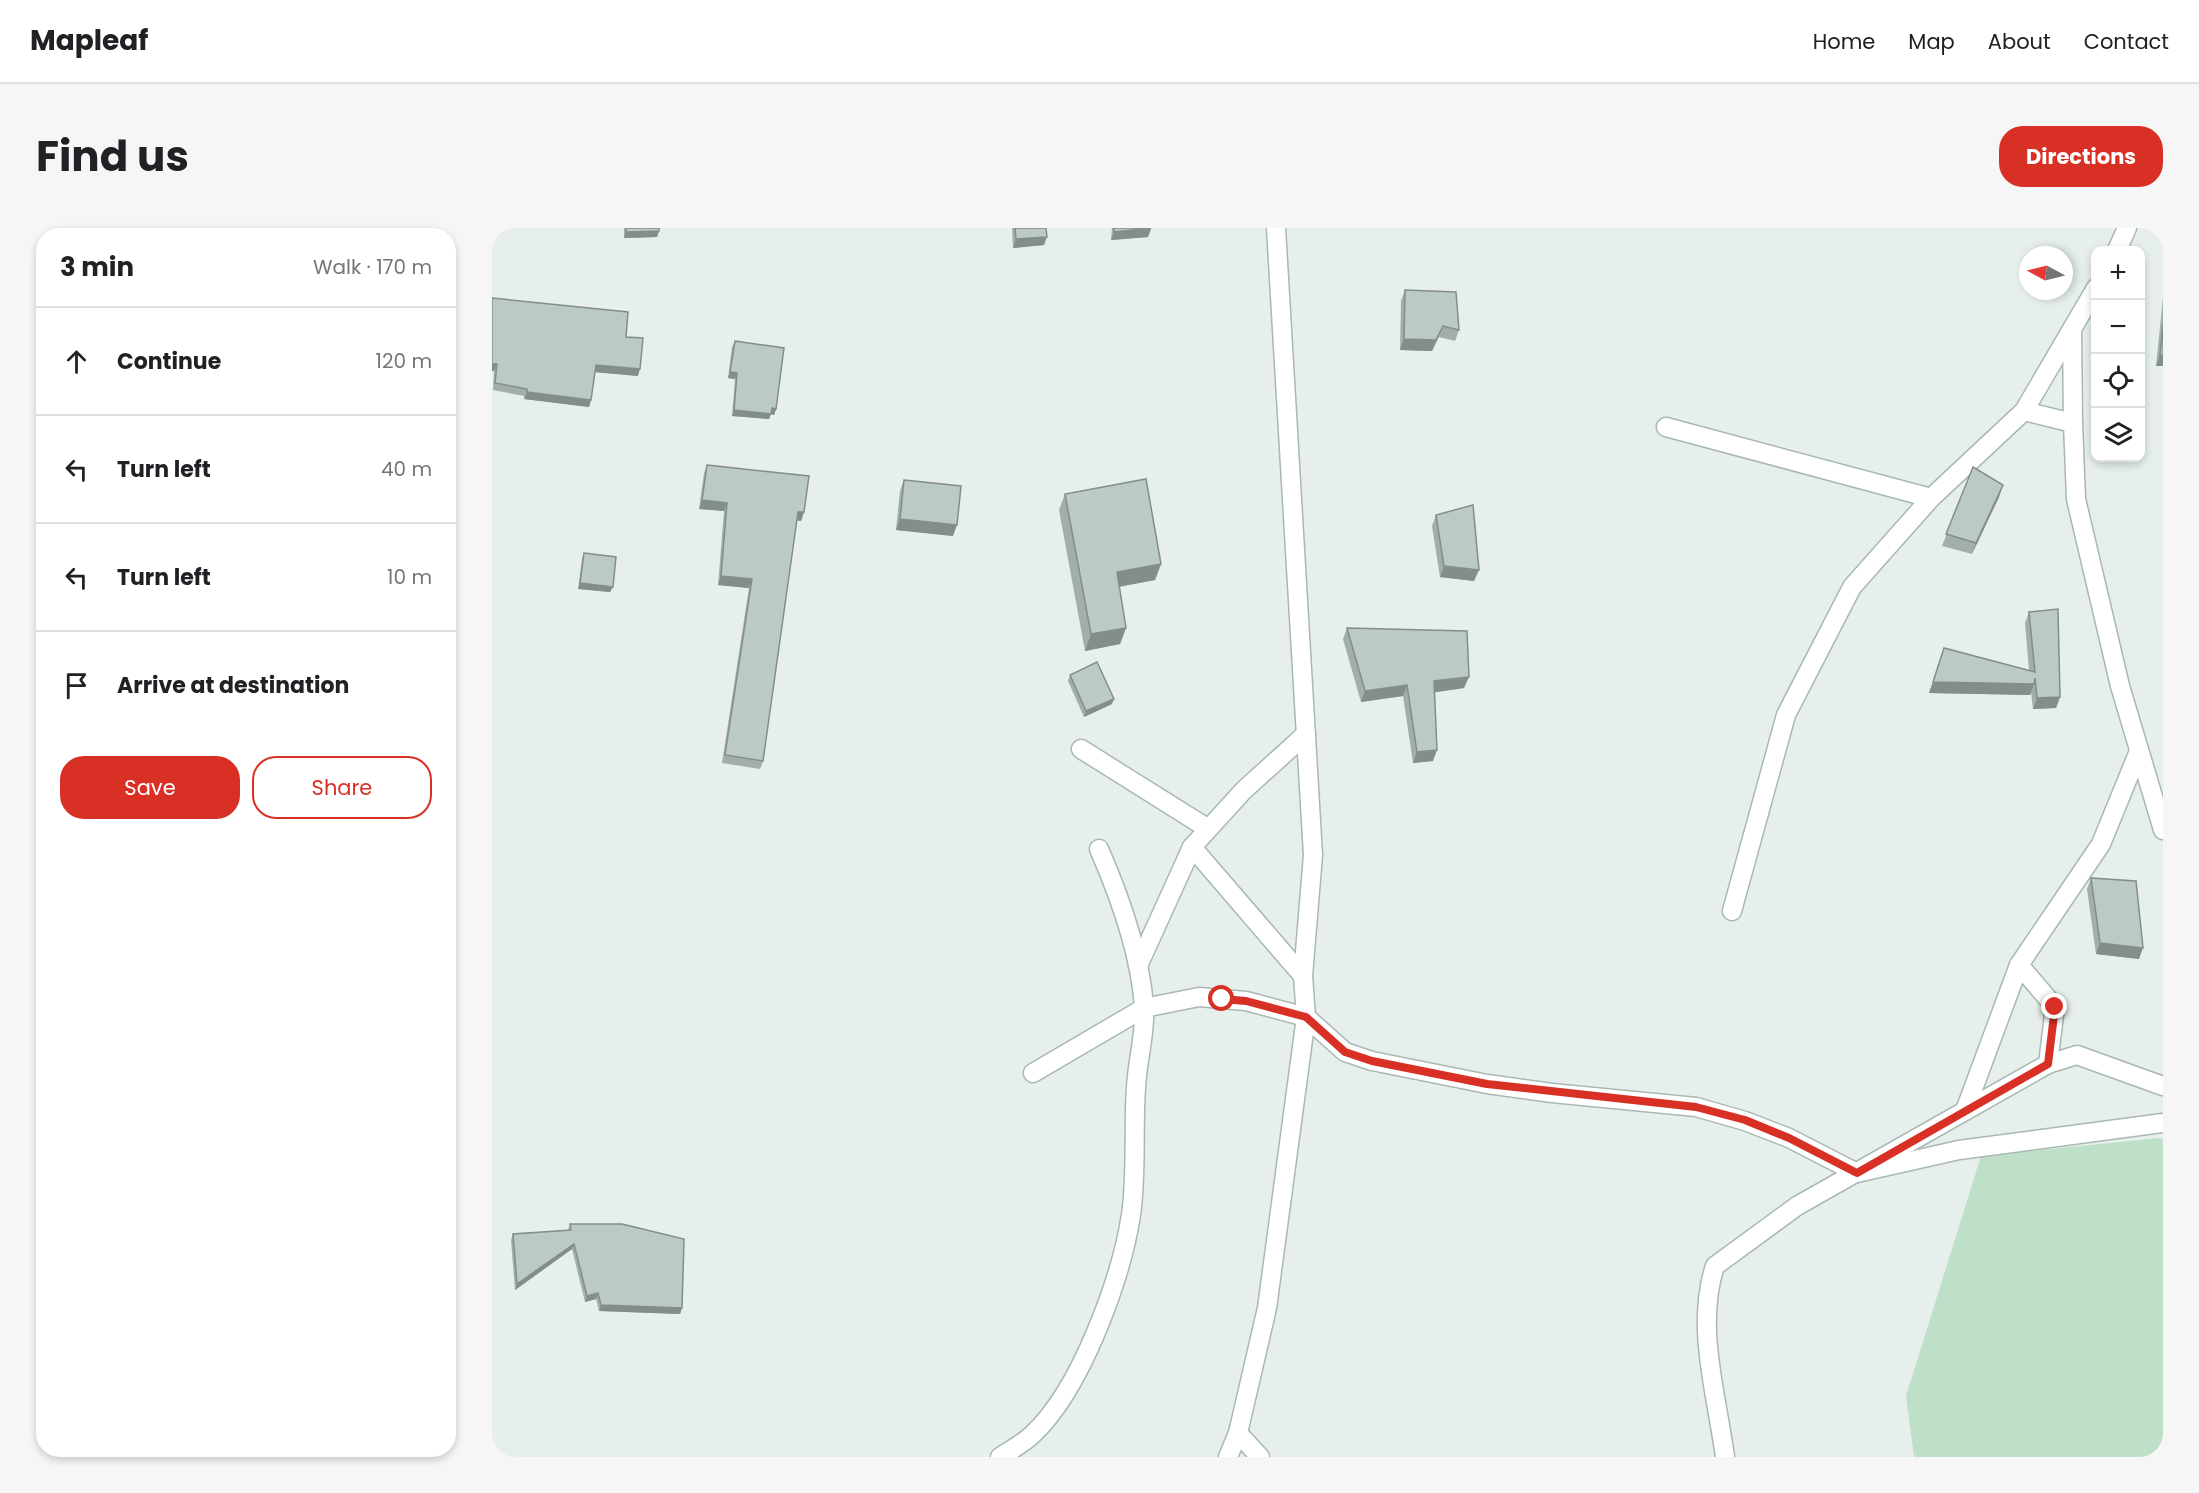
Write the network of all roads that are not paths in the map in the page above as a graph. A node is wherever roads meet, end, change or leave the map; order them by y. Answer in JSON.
{"nodes":[{"id":1,"x":1276,"y":228,"type":"edge"},
{"id":2,"x":2127,"y":228,"type":"edge"},
{"id":3,"x":2119,"y":246,"type":"edge"},
{"id":4,"x":2091,"y":297,"type":"edge"},
{"id":5,"x":2072,"y":329,"type":"junction"},
{"id":6,"x":2024,"y":411,"type":"junction"},
{"id":7,"x":2073,"y":423,"type":"junction"},
{"id":8,"x":1666,"y":427,"type":"dead end"},
{"id":9,"x":1930,"y":498,"type":"junction"},
{"id":10,"x":1306,"y":734,"type":"junction"},
{"id":11,"x":1082,"y":749,"type":"dead end"},
{"id":12,"x":2139,"y":751,"type":"junction"},
{"id":13,"x":1207,"y":828,"type":"junction"},
{"id":14,"x":2163,"y":830,"type":"edge"},
{"id":15,"x":1192,"y":847,"type":"junction"},
{"id":16,"x":1099,"y":849,"type":"dead end"},
{"id":17,"x":1732,"y":911,"type":"dead end"},
{"id":18,"x":2019,"y":965,"type":"junction"},
{"id":19,"x":1138,"y":966,"type":"junction"},
{"id":20,"x":1303,"y":976,"type":"junction"},
{"id":21,"x":1144,"y":1008,"type":"junction"},
{"id":22,"x":1306,"y":1017,"type":"junction"},
{"id":23,"x":2048,"y":1064,"type":"junction"},
{"id":24,"x":1033,"y":1073,"type":"dead end"},
{"id":25,"x":2163,"y":1086,"type":"edge"},
{"id":26,"x":1966,"y":1108,"type":"junction"},
{"id":27,"x":2163,"y":1123,"type":"edge"},
{"id":28,"x":1857,"y":1173,"type":"junction"},
{"id":29,"x":1238,"y":1433,"type":"junction"},
{"id":30,"x":1000,"y":1457,"type":"edge"},
{"id":31,"x":1227,"y":1457,"type":"edge"},
{"id":32,"x":1260,"y":1457,"type":"edge"},
{"id":33,"x":1725,"y":1457,"type":"edge"}],
"edges":[{"from":1,"to":10,"type":"street"},
{"from":2,"to":3,"type":"street"},
{"from":4,"to":5,"type":"street"},
{"from":5,"to":6,"type":"street"},
{"from":5,"to":7,"type":"street"},
{"from":6,"to":7,"type":"street"},
{"from":6,"to":9,"type":"street"},
{"from":7,"to":12,"type":"street"},
{"from":8,"to":9,"type":"street"},
{"from":9,"to":17,"type":"street"},
{"from":10,"to":13,"type":"street"},
{"from":10,"to":20,"type":"street"},
{"from":11,"to":13,"type":"street"},
{"from":12,"to":14,"type":"street"},
{"from":12,"to":18,"type":"street"},
{"from":13,"to":15,"type":"street"},
{"from":15,"to":19,"type":"street"},
{"from":15,"to":20,"type":"street"},
{"from":16,"to":19,"type":"street"},
{"from":18,"to":23,"type":"street"},
{"from":18,"to":26,"type":"street"},
{"from":19,"to":21,"type":"street"},
{"from":20,"to":22,"type":"street"},
{"from":21,"to":22,"type":"street"},
{"from":21,"to":24,"type":"street"},
{"from":21,"to":30,"type":"street"},
{"from":22,"to":28,"type":"street"},
{"from":22,"to":29,"type":"street"},
{"from":23,"to":25,"type":"street"},
{"from":23,"to":26,"type":"street"},
{"from":26,"to":28,"type":"street"},
{"from":27,"to":28,"type":"street"},
{"from":28,"to":33,"type":"street"},
{"from":29,"to":31,"type":"street"},
{"from":29,"to":32,"type":"street"}]}
